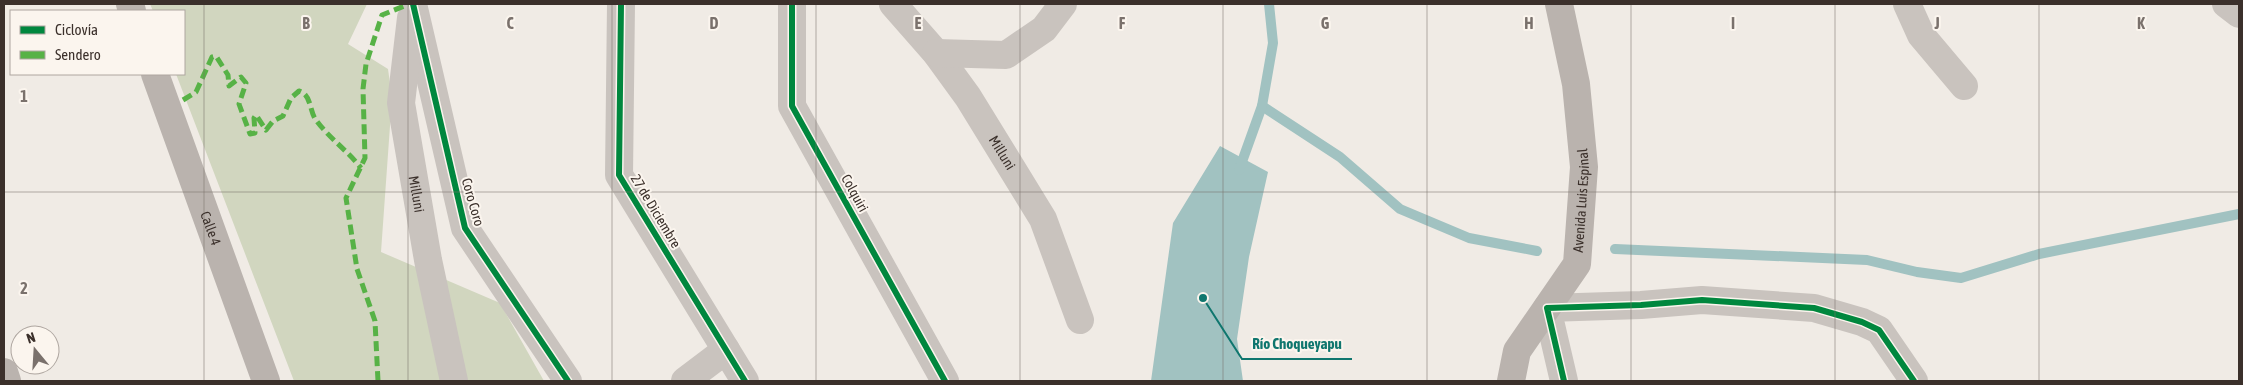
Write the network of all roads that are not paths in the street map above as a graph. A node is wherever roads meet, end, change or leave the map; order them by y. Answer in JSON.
{"nodes":[{"id":1,"x":413,"y":4,"type":"edge"},
{"id":2,"x":621,"y":4,"type":"edge"},
{"id":3,"x":792,"y":4,"type":"edge"},
{"id":4,"x":893,"y":4,"type":"edge"},
{"id":5,"x":1063,"y":4,"type":"edge"},
{"id":6,"x":1559,"y":4,"type":"edge"},
{"id":7,"x":1907,"y":4,"type":"edge"},
{"id":8,"x":2226,"y":4,"type":"edge"},
{"id":9,"x":2239,"y":14,"type":"edge"},
{"id":10,"x":936,"y":53,"type":"junction"},
{"id":11,"x":155,"y":75,"type":"edge"},
{"id":12,"x":1964,"y":86,"type":"dead end"},
{"id":13,"x":1547,"y":308,"type":"junction"},
{"id":14,"x":1080,"y":320,"type":"dead end"},
{"id":15,"x":726,"y":350,"type":"junction"},
{"id":16,"x":4,"y":372,"type":"edge"},
{"id":17,"x":7,"y":381,"type":"edge"},
{"id":18,"x":266,"y":381,"type":"edge"},
{"id":19,"x":454,"y":381,"type":"edge"},
{"id":20,"x":568,"y":381,"type":"edge"},
{"id":21,"x":685,"y":381,"type":"edge"},
{"id":22,"x":745,"y":381,"type":"edge"},
{"id":23,"x":945,"y":381,"type":"edge"},
{"id":24,"x":1511,"y":381,"type":"edge"},
{"id":25,"x":1564,"y":381,"type":"edge"},
{"id":26,"x":1914,"y":381,"type":"edge"}],
"edges":[{"from":1,"to":19,"type":"street","name":"Milluni"},
{"from":1,"to":20,"type":"street","name":"Coro Coro"},
{"from":2,"to":15,"type":"street","name":"27 de Diciembre"},
{"from":3,"to":23,"type":"street","name":"Colquiri"},
{"from":4,"to":10,"type":"street","name":"Milluni"},
{"from":5,"to":10,"type":"street"},
{"from":6,"to":13,"type":"street","name":"Avenida Luis Espinal"},
{"from":7,"to":12,"type":"street"},
{"from":8,"to":9,"type":"street"},
{"from":10,"to":14,"type":"street","name":"Milluni"},
{"from":11,"to":18,"type":"street","name":"Calle 4"},
{"from":13,"to":24,"type":"street","name":"Avenida Luis Espinal"},
{"from":13,"to":25,"type":"street"},
{"from":13,"to":26,"type":"street"},
{"from":15,"to":21,"type":"street"},
{"from":15,"to":22,"type":"street","name":"27 de Diciembre"},
{"from":16,"to":17,"type":"street"}]}
